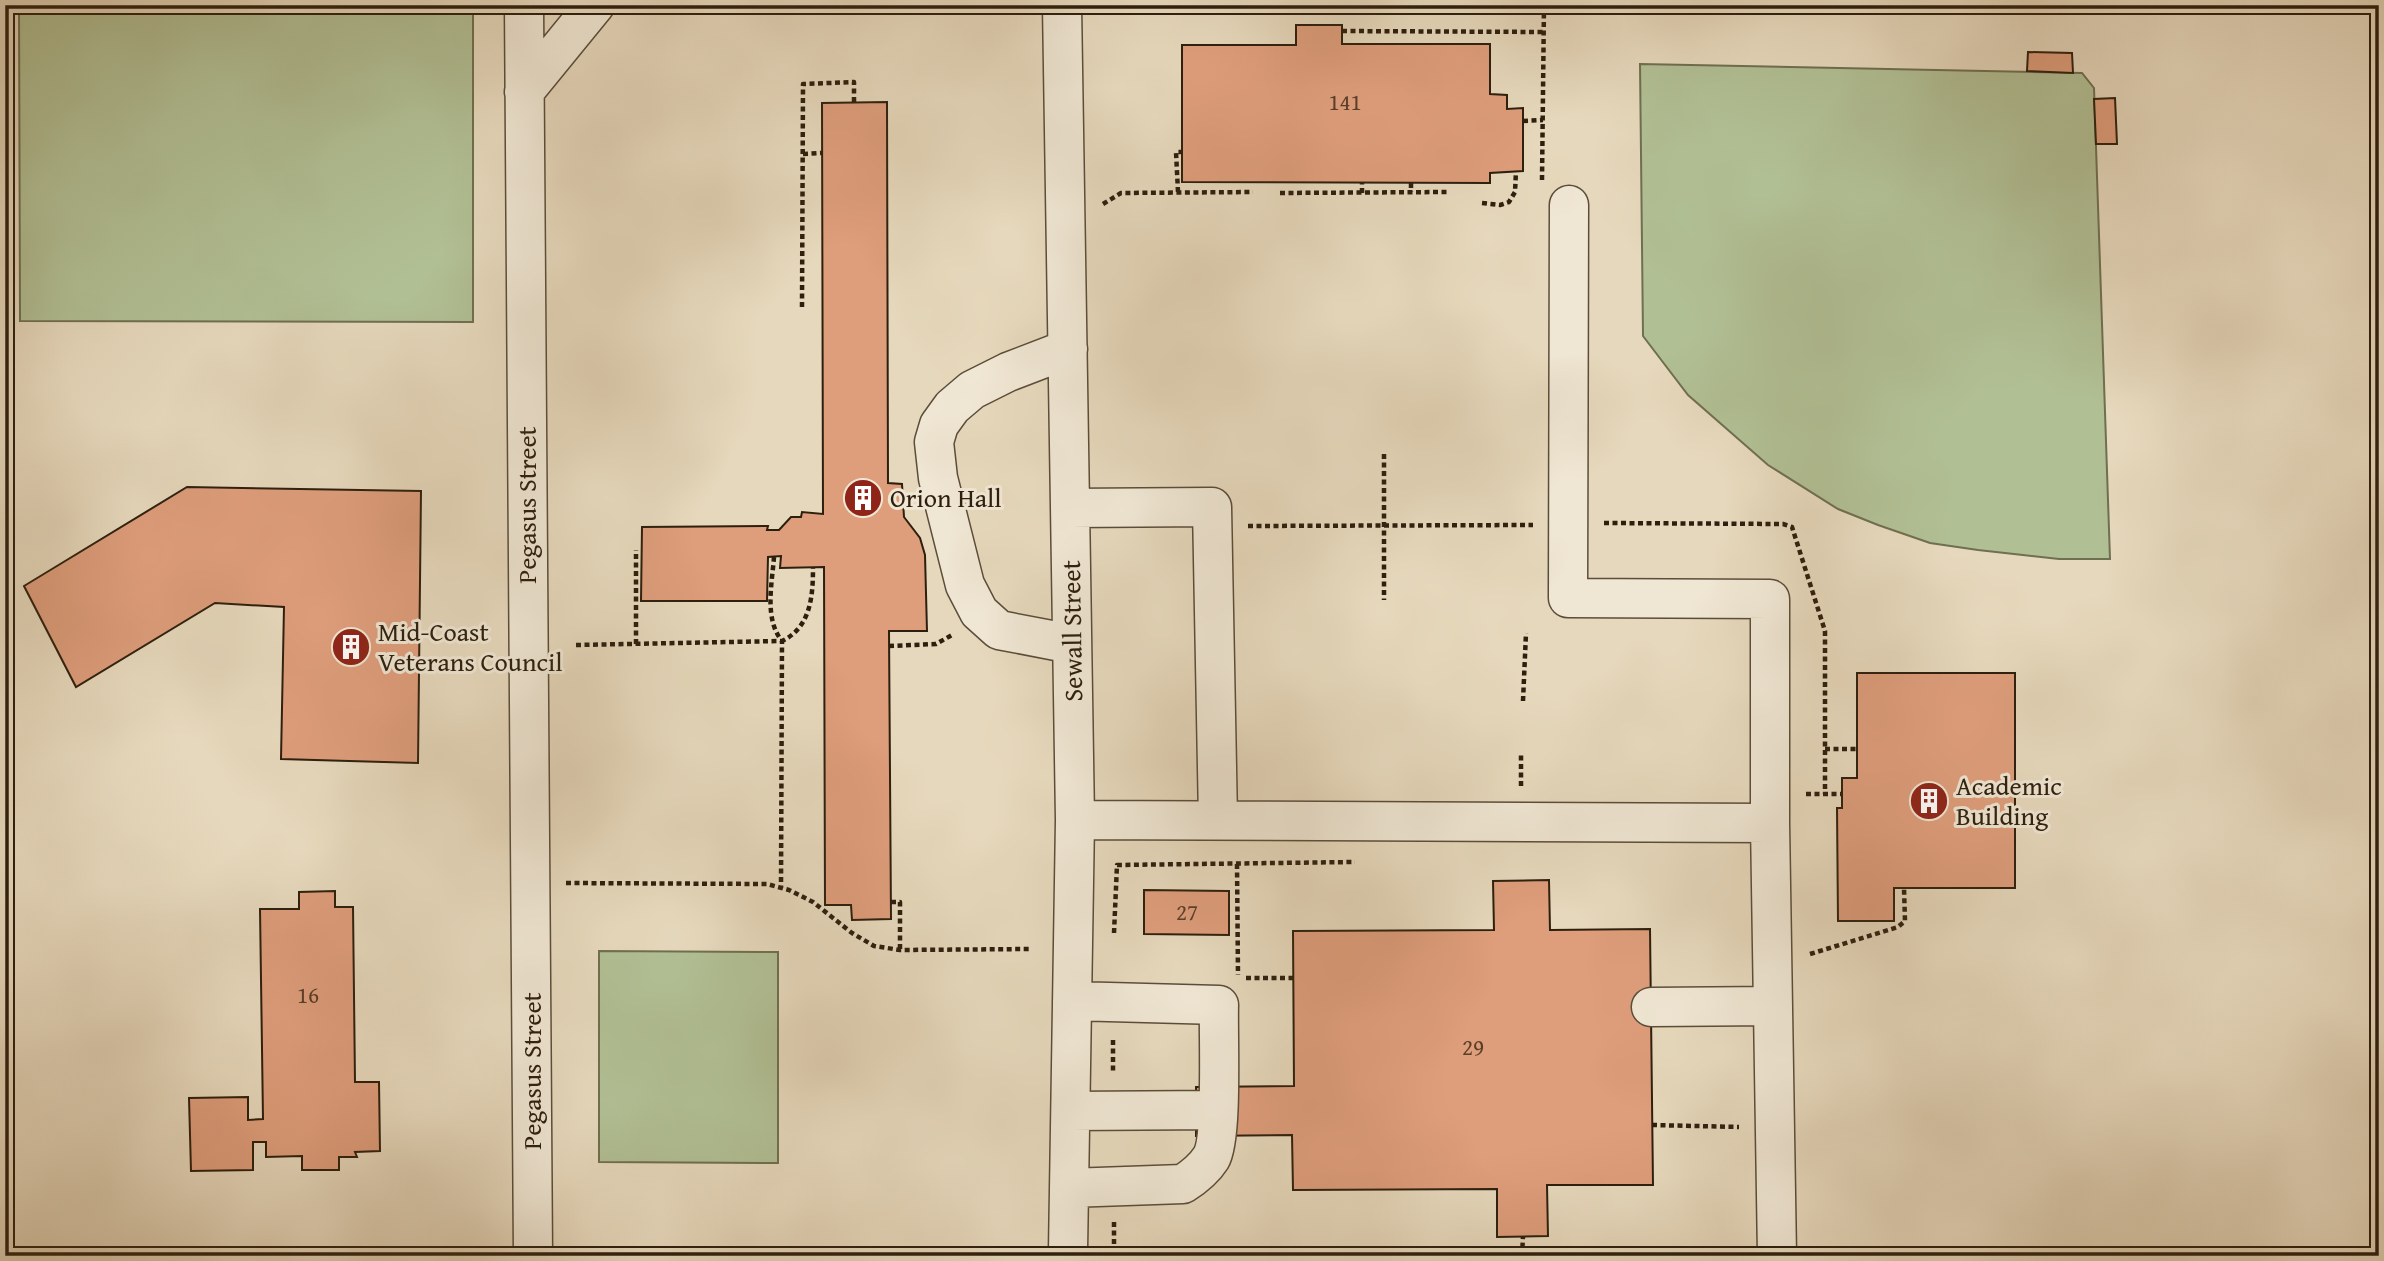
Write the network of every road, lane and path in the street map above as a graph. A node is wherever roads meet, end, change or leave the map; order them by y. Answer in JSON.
{"nodes":[{"id":1,"x":524,"y":5,"type":"edge"},
{"id":2,"x":595,"y":5,"type":"edge"},
{"id":3,"x":1062,"y":5,"type":"edge"},
{"id":4,"x":1544,"y":5,"type":"edge"},
{"id":5,"x":1342,"y":30,"type":"dead end"},
{"id":6,"x":1544,"y":32,"type":"junction"},
{"id":7,"x":524,"y":92,"type":"junction"},
{"id":8,"x":855,"y":103,"type":"dead end"},
{"id":9,"x":1542,"y":120,"type":"junction"},
{"id":10,"x":1523,"y":121,"type":"dead end"},
{"id":11,"x":1182,"y":152,"type":"dead end"},
{"id":12,"x":803,"y":153,"type":"junction"},
{"id":13,"x":822,"y":153,"type":"dead end"},
{"id":14,"x":1516,"y":171,"type":"dead end"},
{"id":15,"x":1362,"y":183,"type":"dead end"},
{"id":16,"x":1411,"y":183,"type":"dead end"},
{"id":17,"x":1253,"y":191,"type":"dead end"},
{"id":18,"x":1178,"y":192,"type":"junction"},
{"id":19,"x":1411,"y":192,"type":"junction"},
{"id":20,"x":1447,"y":192,"type":"dead end"},
{"id":21,"x":1280,"y":193,"type":"dead end"},
{"id":22,"x":1362,"y":193,"type":"junction"},
{"id":23,"x":1555,"y":195,"type":"joint"},
{"id":24,"x":1482,"y":203,"type":"dead end"},
{"id":25,"x":1098,"y":207,"type":"dead end"},
{"id":26,"x":802,"y":307,"type":"dead end"},
{"id":27,"x":1068,"y":349,"type":"junction"},
{"id":28,"x":1384,"y":454,"type":"dead end"},
{"id":29,"x":1070,"y":508,"type":"junction"},
{"id":30,"x":1541,"y":525,"type":"dead end"},
{"id":31,"x":1236,"y":526,"type":"dead end"},
{"id":32,"x":1384,"y":526,"type":"junction"},
{"id":33,"x":636,"y":550,"type":"dead end"},
{"id":34,"x":774,"y":557,"type":"dead end"},
{"id":35,"x":813,"y":567,"type":"dead end"},
{"id":36,"x":1384,"y":600,"type":"dead end"},
{"id":37,"x":1527,"y":633,"type":"dead end"},
{"id":38,"x":955,"y":634,"type":"dead end"},
{"id":39,"x":782,"y":641,"type":"junction"},
{"id":40,"x":636,"y":644,"type":"junction"},
{"id":41,"x":1073,"y":644,"type":"junction"},
{"id":42,"x":576,"y":645,"type":"dead end"},
{"id":43,"x":889,"y":646,"type":"dead end"},
{"id":44,"x":1523,"y":701,"type":"dead end"},
{"id":45,"x":1825,"y":749,"type":"dead end"},
{"id":46,"x":1857,"y":749,"type":"dead end"},
{"id":47,"x":1521,"y":754,"type":"dead end"},
{"id":48,"x":1521,"y":789,"type":"dead end"},
{"id":49,"x":1075,"y":820,"type":"junction"},
{"id":50,"x":1218,"y":820,"type":"junction"},
{"id":51,"x":1770,"y":823,"type":"junction"},
{"id":52,"x":1117,"y":865,"type":"dead end"},
{"id":53,"x":530,"y":883,"type":"junction"},
{"id":54,"x":782,"y":888,"type":"junction"},
{"id":55,"x":1903,"y":888,"type":"dead end"},
{"id":56,"x":891,"y":902,"type":"dead end"},
{"id":57,"x":1114,"y":943,"type":"dead end"},
{"id":58,"x":900,"y":950,"type":"junction"},
{"id":59,"x":1030,"y":950,"type":"dead end"},
{"id":60,"x":1772,"y":966,"type":"junction"},
{"id":61,"x":1293,"y":978,"type":"dead end"},
{"id":62,"x":1238,"y":979,"type":"dead end"},
{"id":63,"x":1072,"y":1001,"type":"junction"},
{"id":64,"x":1113,"y":1002,"type":"junction"},
{"id":65,"x":1773,"y":1006,"type":"junction"},
{"id":66,"x":1651,"y":1007,"type":"dead end"},
{"id":67,"x":1217,"y":1110,"type":"junction"},
{"id":68,"x":1070,"y":1111,"type":"junction"},
{"id":69,"x":1113,"y":1111,"type":"junction"},
{"id":70,"x":1652,"y":1125,"type":"dead end"},
{"id":71,"x":1775,"y":1127,"type":"junction"},
{"id":72,"x":1114,"y":1186,"type":"junction"},
{"id":73,"x":1069,"y":1188,"type":"junction"},
{"id":74,"x":1523,"y":1236,"type":"dead end"},
{"id":75,"x":533,"y":1256,"type":"edge"},
{"id":76,"x":1066,"y":1256,"type":"edge"},
{"id":77,"x":1114,"y":1256,"type":"edge"},
{"id":78,"x":1522,"y":1256,"type":"edge"},
{"id":79,"x":1777,"y":1256,"type":"edge"}],
"edges":[{"from":1,"to":7,"type":"street","name":"Pegasus Street"},
{"from":2,"to":7,"type":"street"},
{"from":3,"to":27,"type":"street","name":"Sewall Street"},
{"from":4,"to":6,"type":"path"},
{"from":5,"to":6,"type":"path"},
{"from":6,"to":9,"type":"path"},
{"from":7,"to":53,"type":"street","name":"Pegasus Street"},
{"from":8,"to":12,"type":"path"},
{"from":9,"to":10,"type":"path"},
{"from":9,"to":23,"type":"path"},
{"from":11,"to":18,"type":"path"},
{"from":12,"to":13,"type":"path"},
{"from":12,"to":26,"type":"path"},
{"from":14,"to":24,"type":"path"},
{"from":15,"to":22,"type":"path"},
{"from":16,"to":19,"type":"path"},
{"from":17,"to":18,"type":"path"},
{"from":18,"to":25,"type":"path"},
{"from":19,"to":20,"type":"path"},
{"from":19,"to":22,"type":"path"},
{"from":21,"to":22,"type":"path"},
{"from":23,"to":51,"type":"street"},
{"from":27,"to":29,"type":"street","name":"Sewall Street"},
{"from":27,"to":41,"type":"street"},
{"from":28,"to":32,"type":"path"},
{"from":29,"to":41,"type":"street","name":"Sewall Street"},
{"from":29,"to":50,"type":"street"},
{"from":30,"to":32,"type":"path"},
{"from":31,"to":32,"type":"path"},
{"from":32,"to":36,"type":"path"},
{"from":33,"to":40,"type":"path"},
{"from":34,"to":39,"type":"path"},
{"from":35,"to":39,"type":"path"},
{"from":37,"to":44,"type":"path"},
{"from":38,"to":43,"type":"path"},
{"from":39,"to":40,"type":"path"},
{"from":39,"to":54,"type":"path"},
{"from":40,"to":42,"type":"path"},
{"from":41,"to":49,"type":"street","name":"Sewall Street"},
{"from":45,"to":46,"type":"path"},
{"from":47,"to":48,"type":"path"},
{"from":49,"to":50,"type":"street"},
{"from":49,"to":63,"type":"street","name":"Sewall Street"},
{"from":50,"to":51,"type":"street"},
{"from":51,"to":60,"type":"street"},
{"from":52,"to":57,"type":"path"},
{"from":53,"to":54,"type":"path"},
{"from":53,"to":75,"type":"street","name":"Pegasus Street"},
{"from":54,"to":58,"type":"path"},
{"from":55,"to":60,"type":"path"},
{"from":56,"to":58,"type":"path"},
{"from":58,"to":59,"type":"path"},
{"from":60,"to":65,"type":"street"},
{"from":61,"to":62,"type":"path"},
{"from":63,"to":64,"type":"street"},
{"from":63,"to":68,"type":"street","name":"Sewall Street"},
{"from":64,"to":67,"type":"street"},
{"from":64,"to":69,"type":"path"},
{"from":65,"to":66,"type":"street"},
{"from":65,"to":71,"type":"street"},
{"from":67,"to":69,"type":"street"},
{"from":67,"to":72,"type":"street"},
{"from":68,"to":69,"type":"street"},
{"from":68,"to":73,"type":"street","name":"Sewall Street"},
{"from":70,"to":71,"type":"path"},
{"from":71,"to":79,"type":"street"},
{"from":72,"to":73,"type":"street"},
{"from":72,"to":77,"type":"path"},
{"from":73,"to":76,"type":"street","name":"Sewall Street"},
{"from":74,"to":78,"type":"path"}]}
